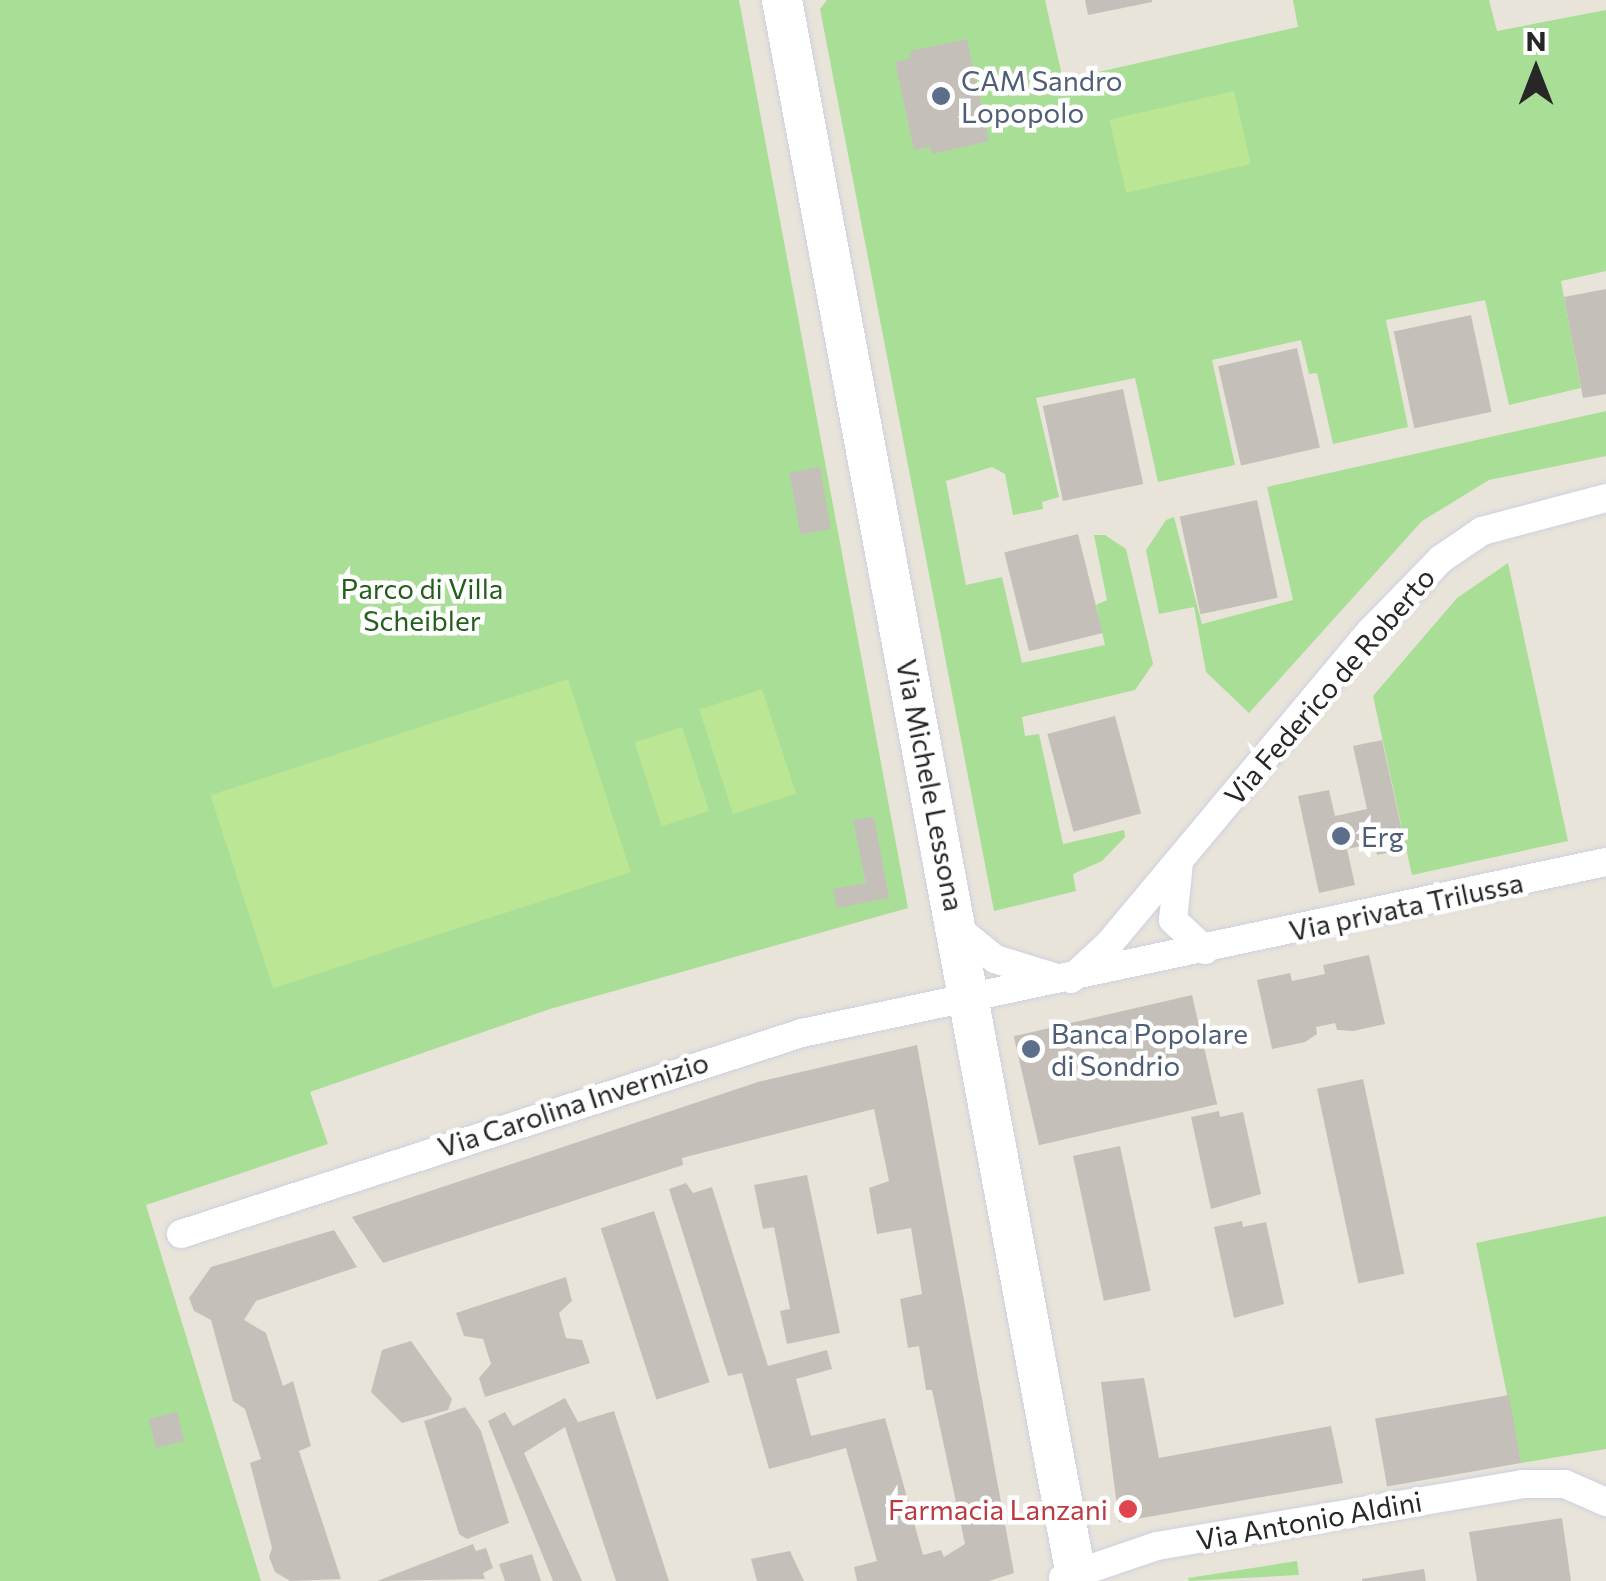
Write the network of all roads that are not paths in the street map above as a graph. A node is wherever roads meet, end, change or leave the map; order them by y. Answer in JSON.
{"nodes":[{"id":1,"x":782,"y":0,"type":"edge"},
{"id":2,"x":1606,"y":498,"type":"edge"},
{"id":3,"x":1180,"y":858,"type":"junction"},
{"id":4,"x":1606,"y":862,"type":"edge"},
{"id":5,"x":958,"y":929,"type":"junction"},
{"id":6,"x":1206,"y":950,"type":"junction"},
{"id":7,"x":1070,"y":980,"type":"junction"},
{"id":8,"x":972,"y":1001,"type":"junction"},
{"id":9,"x":182,"y":1234,"type":"dead end"},
{"id":10,"x":1606,"y":1502,"type":"edge"},
{"id":11,"x":1070,"y":1578,"type":"edge"}],
"edges":[{"from":1,"to":5,"type":"street","name":"Via Michele Lessona"},
{"from":2,"to":3,"type":"street","name":"Via Federico de Roberto"},
{"from":3,"to":6,"type":"street"},
{"from":3,"to":7,"type":"street","name":"Via Federico de Roberto"},
{"from":4,"to":6,"type":"street","name":"Via privata Trilussa"},
{"from":5,"to":7,"type":"street"},
{"from":5,"to":8,"type":"street","name":"Via Michele Lessona"},
{"from":6,"to":7,"type":"street"},
{"from":7,"to":8,"type":"street"},
{"from":8,"to":9,"type":"street","name":"Via Carolina Invernizio"},
{"from":8,"to":11,"type":"street","name":"Via Michele Lessona"},
{"from":10,"to":11,"type":"street","name":"Via Antonio Aldini"}]}
